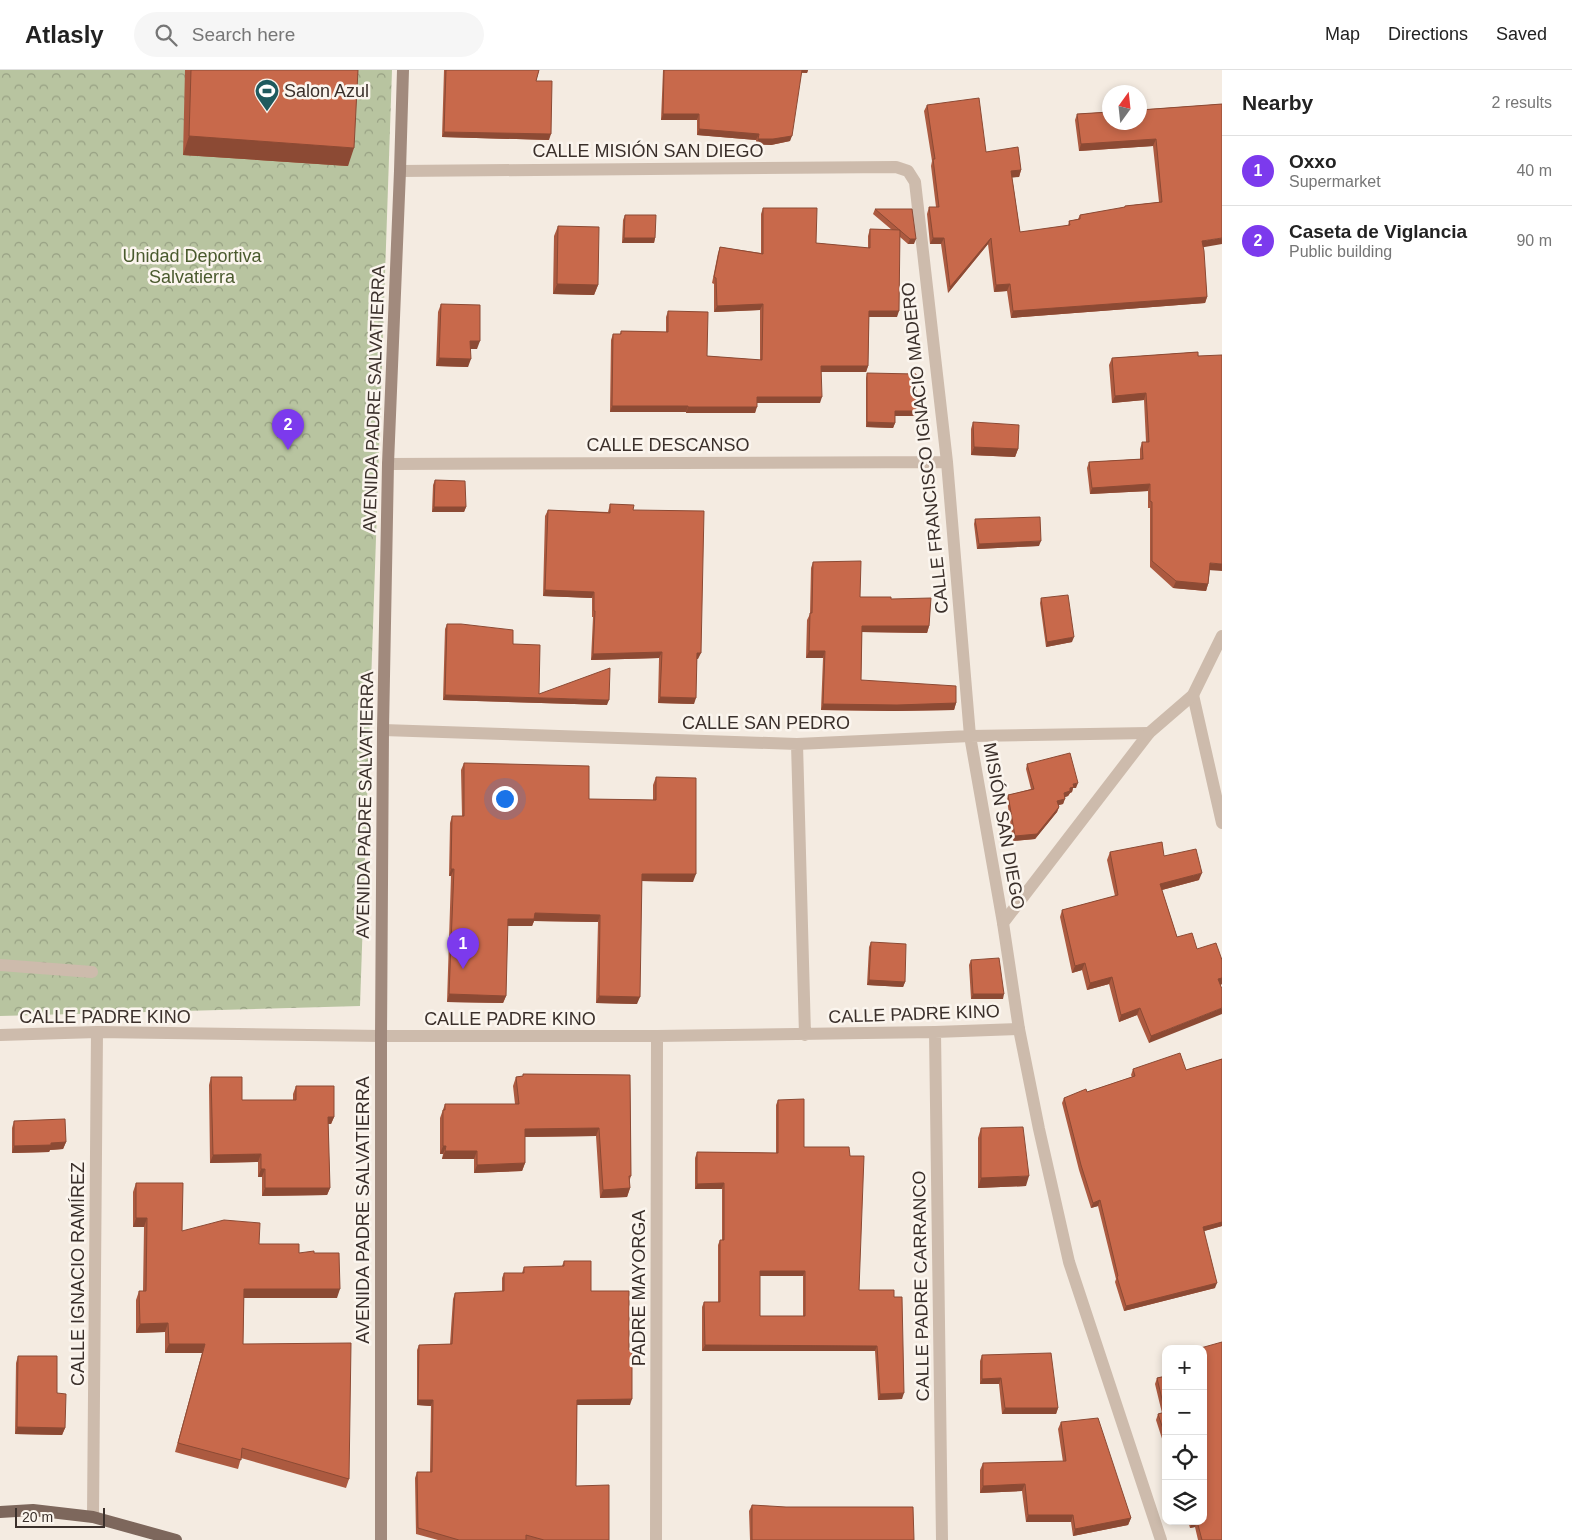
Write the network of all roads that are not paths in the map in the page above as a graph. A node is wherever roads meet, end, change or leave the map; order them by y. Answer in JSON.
{"nodes":[{"id":1,"x":403,"y":70,"type":"edge"},
{"id":2,"x":896,"y":167,"type":"joint"},
{"id":3,"x":400,"y":171,"type":"junction"},
{"id":4,"x":947,"y":462,"type":"junction"},
{"id":5,"x":388,"y":464,"type":"junction"},
{"id":6,"x":1222,"y":636,"type":"edge"},
{"id":7,"x":1193,"y":695,"type":"junction"},
{"id":8,"x":383,"y":730,"type":"junction"},
{"id":9,"x":1149,"y":733,"type":"junction"},
{"id":10,"x":970,"y":736,"type":"junction"},
{"id":11,"x":798,"y":744,"type":"junction"},
{"id":12,"x":1222,"y":823,"type":"edge"},
{"id":13,"x":1004,"y":923,"type":"junction"},
{"id":14,"x":0,"y":965,"type":"edge"},
{"id":15,"x":92,"y":972,"type":"dead end"},
{"id":16,"x":1020,"y":1029,"type":"junction"},
{"id":17,"x":97,"y":1032,"type":"junction"},
{"id":18,"x":935,"y":1032,"type":"junction"},
{"id":19,"x":0,"y":1035,"type":"edge"},
{"id":20,"x":805,"y":1035,"type":"junction"},
{"id":21,"x":381,"y":1036,"type":"junction"},
{"id":22,"x":656,"y":1036,"type":"junction"},
{"id":23,"x":0,"y":1512,"type":"edge"},
{"id":24,"x":93,"y":1517,"type":"junction"},
{"id":25,"x":176,"y":1540,"type":"edge"},
{"id":26,"x":381,"y":1540,"type":"edge"},
{"id":27,"x":656,"y":1540,"type":"edge"},
{"id":28,"x":942,"y":1540,"type":"edge"},
{"id":29,"x":1161,"y":1540,"type":"edge"}],
"edges":[{"from":1,"to":3,"type":"main road","name":"AVENIDA PADRE SALVATIERRA"},
{"from":2,"to":3,"type":"street","name":"CALLE MISIÓN SAN DIEGO"},
{"from":2,"to":4,"type":"street","name":"CALLE FRANCISCO IGNACIO MADERO"},
{"from":3,"to":5,"type":"main road","name":"AVENIDA PADRE SALVATIERRA"},
{"from":4,"to":5,"type":"street","name":"CALLE DESCANSO"},
{"from":4,"to":10,"type":"street","name":"CALLE FRANCISCO IGNACIO MADERO"},
{"from":5,"to":8,"type":"main road","name":"AVENIDA PADRE SALVATIERRA"},
{"from":6,"to":7,"type":"street"},
{"from":7,"to":9,"type":"street"},
{"from":7,"to":12,"type":"street"},
{"from":8,"to":11,"type":"street","name":"CALLE SAN PEDRO"},
{"from":8,"to":21,"type":"main road","name":"AVENIDA PADRE SALVATIERRA"},
{"from":9,"to":10,"type":"street","name":"CALLE SAN PEDRO"},
{"from":9,"to":13,"type":"street"},
{"from":10,"to":11,"type":"street","name":"CALLE SAN PEDRO"},
{"from":10,"to":13,"type":"street","name":"MISIÓN SAN DIEGO"},
{"from":11,"to":20,"type":"street"},
{"from":13,"to":16,"type":"street"},
{"from":14,"to":15,"type":"street"},
{"from":16,"to":18,"type":"street","name":"CALLE PADRE KINO"},
{"from":16,"to":29,"type":"street"},
{"from":17,"to":19,"type":"street","name":"CALLE PADRE KINO"},
{"from":17,"to":21,"type":"street","name":"CALLE PADRE KINO"},
{"from":17,"to":24,"type":"street","name":"CALLE IGNACIO RAMÍREZ"},
{"from":18,"to":20,"type":"street","name":"CALLE PADRE KINO"},
{"from":18,"to":28,"type":"street","name":"CALLE PADRE CARRANCO"},
{"from":20,"to":22,"type":"street","name":"CALLE PADRE KINO"},
{"from":21,"to":22,"type":"street","name":"CALLE PADRE KINO"},
{"from":21,"to":26,"type":"main road","name":"AVENIDA PADRE SALVATIERRA"},
{"from":22,"to":27,"type":"street","name":"PADRE MAYORGA"},
{"from":23,"to":24,"type":"main road"},
{"from":24,"to":25,"type":"main road"}]}
